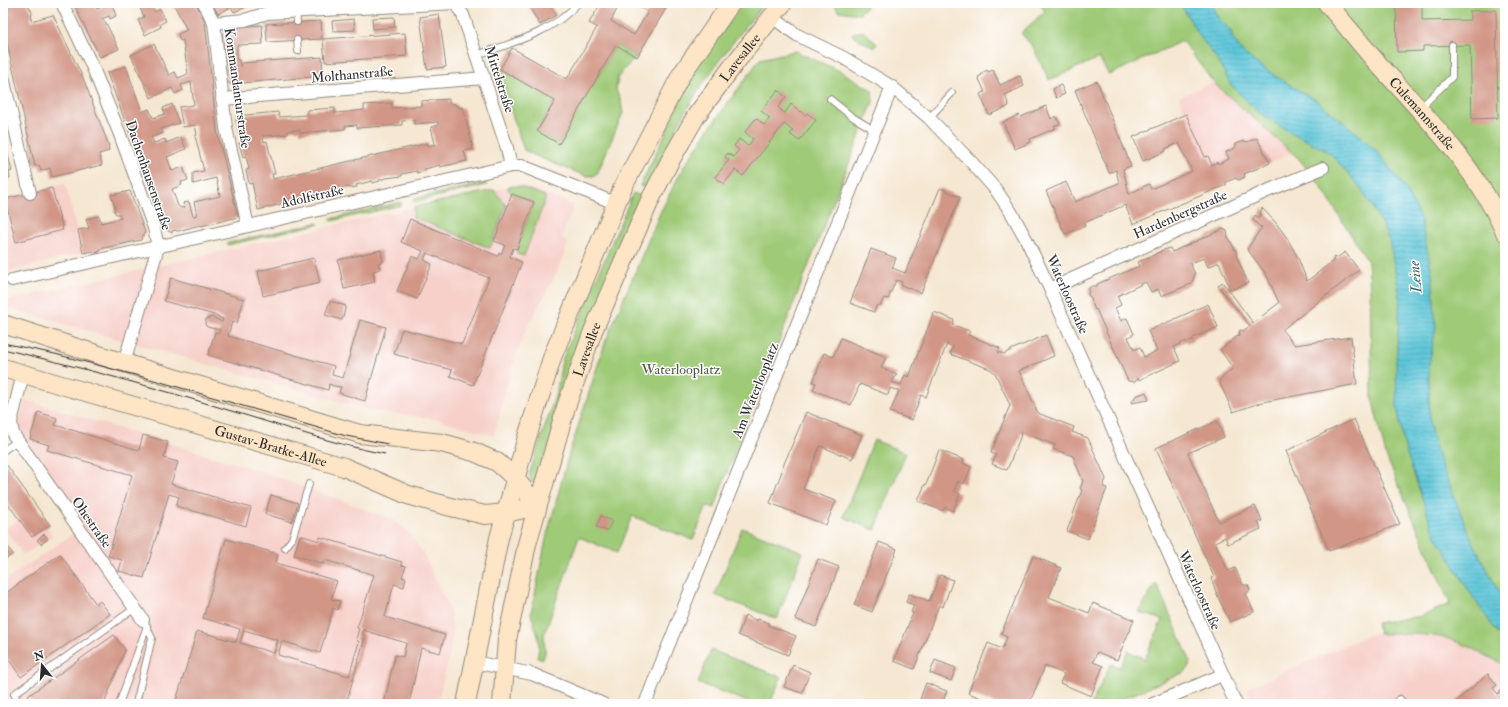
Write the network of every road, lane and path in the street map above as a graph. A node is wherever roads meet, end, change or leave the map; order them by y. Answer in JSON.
{"nodes":[{"id":1,"x":62,"y":3,"type":"edge"},
{"id":2,"x":204,"y":3,"type":"edge"},
{"id":3,"x":281,"y":3,"type":"edge"},
{"id":4,"x":455,"y":3,"type":"edge"},
{"id":5,"x":578,"y":3,"type":"edge"},
{"id":6,"x":731,"y":3,"type":"edge"},
{"id":7,"x":1328,"y":3,"type":"edge"},
{"id":8,"x":778,"y":10,"type":"edge"},
{"id":9,"x":267,"y":13,"type":"junction"},
{"id":10,"x":214,"y":23,"type":"junction"},
{"id":11,"x":297,"y":40,"type":"dead end"},
{"id":12,"x":1452,"y":45,"type":"dead end"},
{"id":13,"x":298,"y":51,"type":"dead end"},
{"id":14,"x":476,"y":55,"type":"junction"},
{"id":15,"x":3,"y":77,"type":"edge"},
{"id":16,"x":485,"y":78,"type":"junction"},
{"id":17,"x":892,"y":88,"type":"junction"},
{"id":18,"x":952,"y":93,"type":"dead end"},
{"id":19,"x":222,"y":99,"type":"junction"},
{"id":20,"x":830,"y":99,"type":"dead end"},
{"id":21,"x":1420,"y":109,"type":"junction"},
{"id":22,"x":929,"y":118,"type":"junction"},
{"id":23,"x":874,"y":130,"type":"junction"},
{"id":24,"x":511,"y":166,"type":"junction"},
{"id":25,"x":1323,"y":168,"type":"dead end"},
{"id":26,"x":623,"y":187,"type":"junction"},
{"id":27,"x":30,"y":194,"type":"dead end"},
{"id":28,"x":651,"y":198,"type":"junction"},
{"id":29,"x":615,"y":203,"type":"junction"},
{"id":30,"x":248,"y":226,"type":"junction"},
{"id":31,"x":1505,"y":232,"type":"edge"},
{"id":32,"x":158,"y":247,"type":"junction"},
{"id":33,"x":12,"y":280,"type":"dead end"},
{"id":34,"x":1050,"y":289,"type":"junction"},
{"id":35,"x":3,"y":324,"type":"edge"},
{"id":36,"x":124,"y":363,"type":"junction"},
{"id":37,"x":3,"y":368,"type":"edge"},
{"id":38,"x":23,"y":374,"type":"junction"},
{"id":39,"x":17,"y":441,"type":"junction"},
{"id":40,"x":3,"y":452,"type":"edge"},
{"id":41,"x":515,"y":478,"type":"junction"},
{"id":42,"x":309,"y":484,"type":"dead end"},
{"id":43,"x":537,"y":506,"type":"junction"},
{"id":44,"x":506,"y":513,"type":"junction"},
{"id":45,"x":285,"y":548,"type":"dead end"},
{"id":46,"x":135,"y":608,"type":"junction"},
{"id":47,"x":145,"y":623,"type":"junction"},
{"id":48,"x":474,"y":662,"type":"junction"},
{"id":49,"x":505,"y":669,"type":"junction"},
{"id":50,"x":1222,"y":675,"type":"junction"},
{"id":51,"x":20,"y":704,"type":"edge"},
{"id":52,"x":119,"y":704,"type":"edge"},
{"id":53,"x":138,"y":704,"type":"edge"},
{"id":54,"x":466,"y":704,"type":"edge"},
{"id":55,"x":502,"y":704,"type":"edge"},
{"id":56,"x":603,"y":704,"type":"edge"},
{"id":57,"x":645,"y":704,"type":"edge"},
{"id":58,"x":1153,"y":704,"type":"edge"},
{"id":59,"x":1236,"y":704,"type":"edge"},
{"id":60,"x":1393,"y":704,"type":"edge"},
{"id":61,"x":1405,"y":704,"type":"edge"}],
"edges":[{"from":1,"to":32,"type":"street","name":"Dachenhausenstraße"},
{"from":2,"to":10,"type":"street","name":"Kommandanturstraße"},
{"from":3,"to":9,"type":"street"},
{"from":4,"to":9,"type":"street"},
{"from":4,"to":14,"type":"street","name":"Mittelstraße"},
{"from":5,"to":14,"type":"lane"},
{"from":6,"to":26,"type":"main road","name":"Lavesallee"},
{"from":7,"to":21,"type":"main road","name":"Culemannstraße"},
{"from":8,"to":17,"type":"street","name":"Waterloostraße"},
{"from":8,"to":28,"type":"main road","name":"Lavesallee"},
{"from":9,"to":10,"type":"street"},
{"from":10,"to":19,"type":"street","name":"Kommandanturstraße"},
{"from":11,"to":13,"type":"lane"},
{"from":12,"to":21,"type":"lane"},
{"from":14,"to":16,"type":"street","name":"Mittelstraße"},
{"from":15,"to":27,"type":"street"},
{"from":16,"to":19,"type":"street","name":"Molthanstraße"},
{"from":16,"to":24,"type":"street","name":"Mittelstraße"},
{"from":17,"to":22,"type":"street","name":"Waterloostraße"},
{"from":17,"to":23,"type":"street","name":"Am Waterlooplatz"},
{"from":18,"to":22,"type":"lane"},
{"from":19,"to":30,"type":"street","name":"Kommandanturstraße"},
{"from":20,"to":23,"type":"lane"},
{"from":21,"to":31,"type":"main road","name":"Culemannstraße"},
{"from":22,"to":34,"type":"street","name":"Waterloostraße"},
{"from":23,"to":57,"type":"street","name":"Am Waterlooplatz"},
{"from":24,"to":29,"type":"street","name":"Adolfstraße"},
{"from":24,"to":30,"type":"street","name":"Adolfstraße"},
{"from":25,"to":34,"type":"street","name":"Hardenbergstraße"},
{"from":26,"to":28,"type":"main road"},
{"from":26,"to":29,"type":"main road","name":"Lavesallee"},
{"from":28,"to":43,"type":"main road","name":"Lavesallee"},
{"from":29,"to":41,"type":"main road","name":"Lavesallee"},
{"from":30,"to":32,"type":"street","name":"Adolfstraße"},
{"from":32,"to":33,"type":"street","name":"Adolfstraße"},
{"from":32,"to":36,"type":"street","name":"Dachenhausenstraße"},
{"from":34,"to":50,"type":"street","name":"Waterloostraße"},
{"from":35,"to":36,"type":"main road"},
{"from":36,"to":41,"type":"main road"},
{"from":37,"to":38,"type":"main road","name":"Gustav-Bratke-Allee"},
{"from":38,"to":39,"type":"street","name":"Ohestraße"},
{"from":38,"to":44,"type":"main road","name":"Gustav-Bratke-Allee"},
{"from":39,"to":40,"type":"lane"},
{"from":39,"to":46,"type":"street","name":"Ohestraße"},
{"from":41,"to":43,"type":"main road"},
{"from":41,"to":44,"type":"main road","name":"Lavesallee"},
{"from":42,"to":45,"type":"lane"},
{"from":43,"to":44,"type":"main road","name":"Gustav-Bratke-Allee"},
{"from":43,"to":49,"type":"main road","name":"Lavesallee"},
{"from":44,"to":48,"type":"main road","name":"Lavesallee"},
{"from":46,"to":47,"type":"street","name":"Ohestraße"},
{"from":46,"to":51,"type":"lane"},
{"from":47,"to":52,"type":"lane"},
{"from":47,"to":53,"type":"lane"},
{"from":48,"to":49,"type":"street"},
{"from":48,"to":54,"type":"main road","name":"Lavesallee"},
{"from":49,"to":55,"type":"main road","name":"Lavesallee"},
{"from":49,"to":56,"type":"street"},
{"from":50,"to":58,"type":"street"},
{"from":50,"to":59,"type":"street","name":"Waterloostraße"},
{"from":60,"to":61,"type":"lane"}]}
